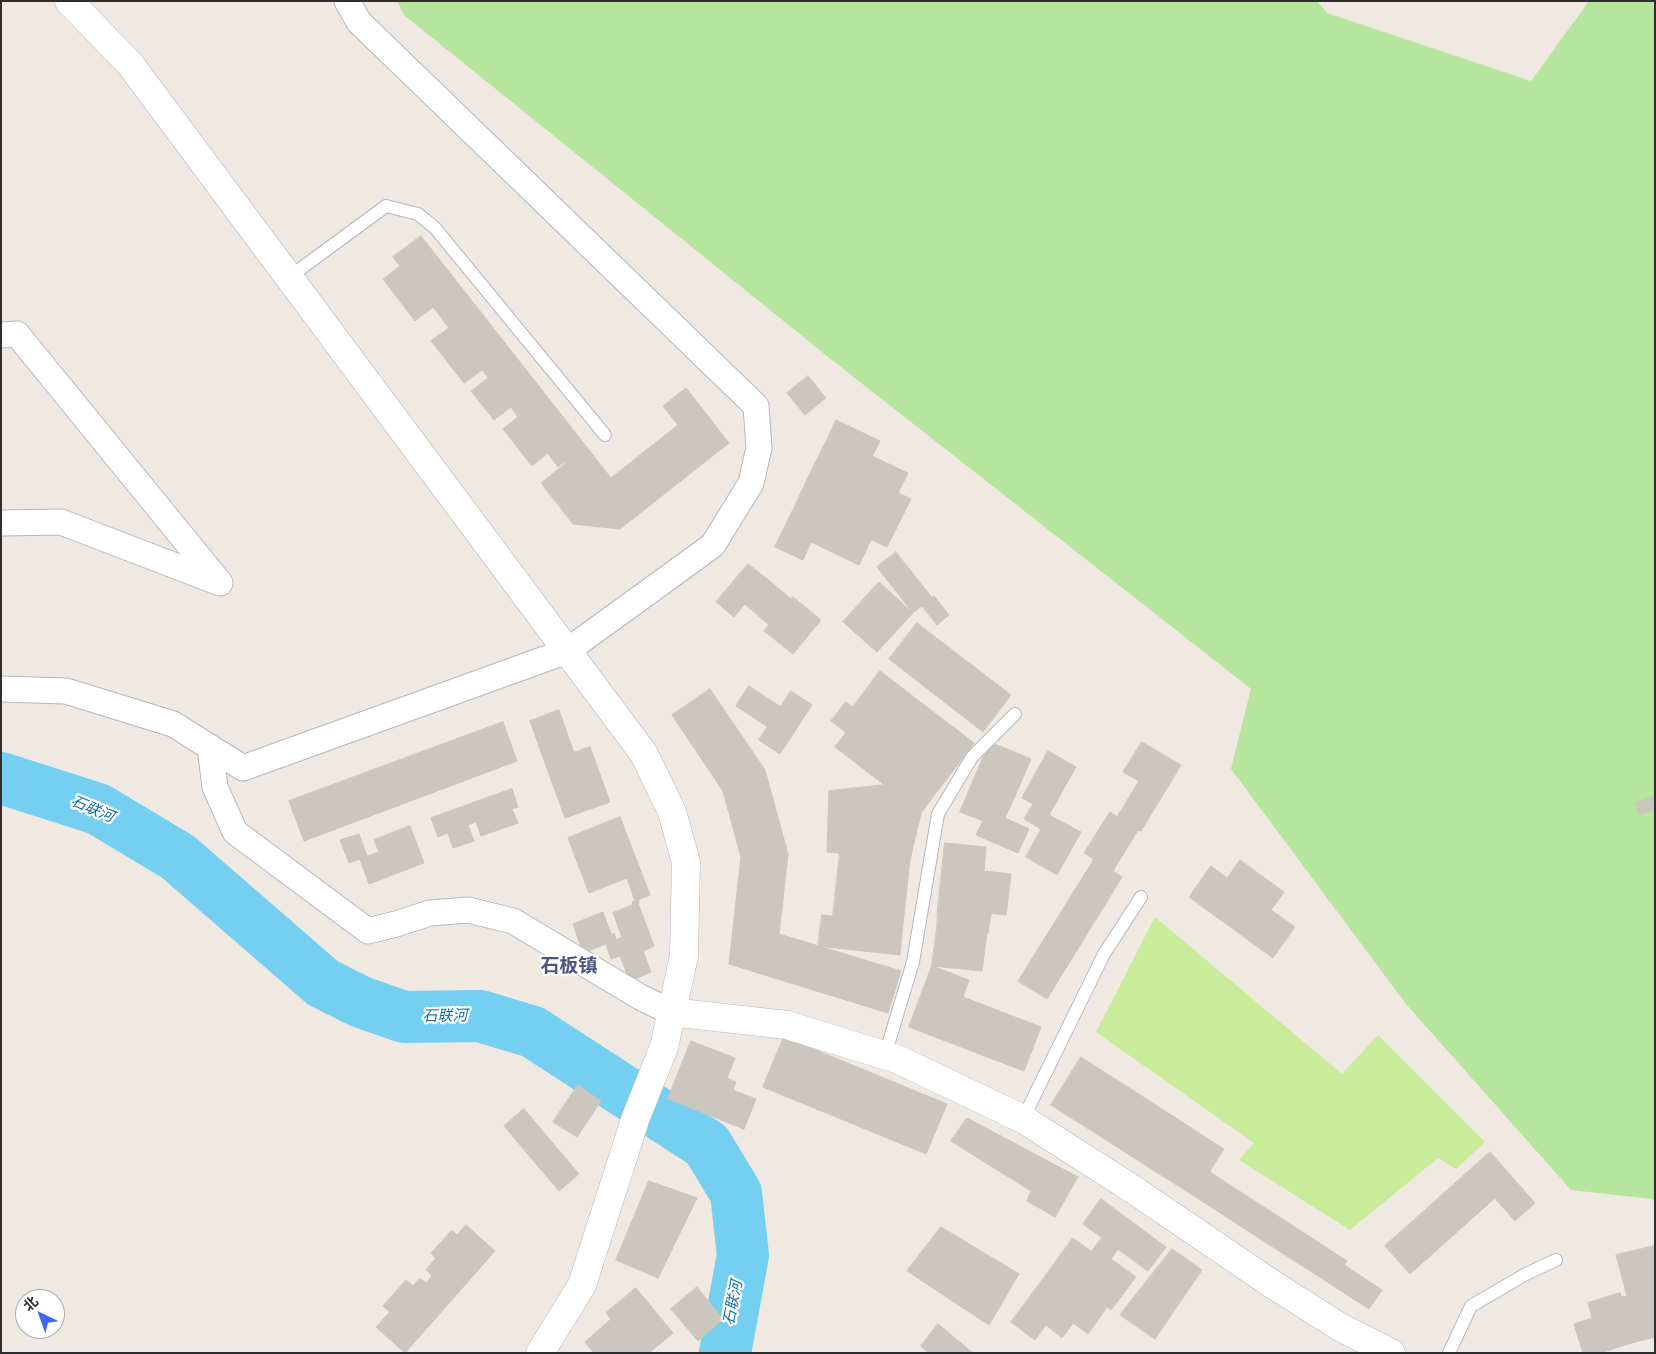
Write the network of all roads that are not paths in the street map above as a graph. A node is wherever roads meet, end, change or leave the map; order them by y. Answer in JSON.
{"nodes":[{"id":1,"x":69,"y":1,"type":"edge"},
{"id":2,"x":347,"y":1,"type":"edge"},
{"id":3,"x":288,"y":278,"type":"junction"},
{"id":4,"x":1,"y":335,"type":"edge"},
{"id":5,"x":605,"y":435,"type":"dead end"},
{"id":6,"x":1,"y":523,"type":"edge"},
{"id":7,"x":567,"y":651,"type":"junction"},
{"id":8,"x":1,"y":689,"type":"edge"},
{"id":9,"x":1015,"y":714,"type":"dead end"},
{"id":10,"x":210,"y":747,"type":"junction"},
{"id":11,"x":1141,"y":897,"type":"dead end"},
{"id":12,"x":671,"y":1012,"type":"junction"},
{"id":13,"x":885,"y":1055,"type":"junction"},
{"id":14,"x":1023,"y":1119,"type":"junction"},
{"id":15,"x":1556,"y":1260,"type":"dead end"},
{"id":16,"x":540,"y":1353,"type":"edge"},
{"id":17,"x":1391,"y":1353,"type":"edge"},
{"id":18,"x":1449,"y":1353,"type":"edge"}],
"edges":[{"from":1,"to":3,"type":"street"},
{"from":2,"to":7,"type":"street"},
{"from":3,"to":5,"type":"lane"},
{"from":3,"to":7,"type":"street"},
{"from":4,"to":6,"type":"street"},
{"from":7,"to":10,"type":"street"},
{"from":7,"to":12,"type":"street"},
{"from":8,"to":10,"type":"street"},
{"from":9,"to":13,"type":"lane"},
{"from":10,"to":12,"type":"street"},
{"from":11,"to":14,"type":"lane"},
{"from":12,"to":13,"type":"street"},
{"from":12,"to":16,"type":"street"},
{"from":13,"to":14,"type":"street"},
{"from":14,"to":17,"type":"street"},
{"from":15,"to":18,"type":"lane"}]}
